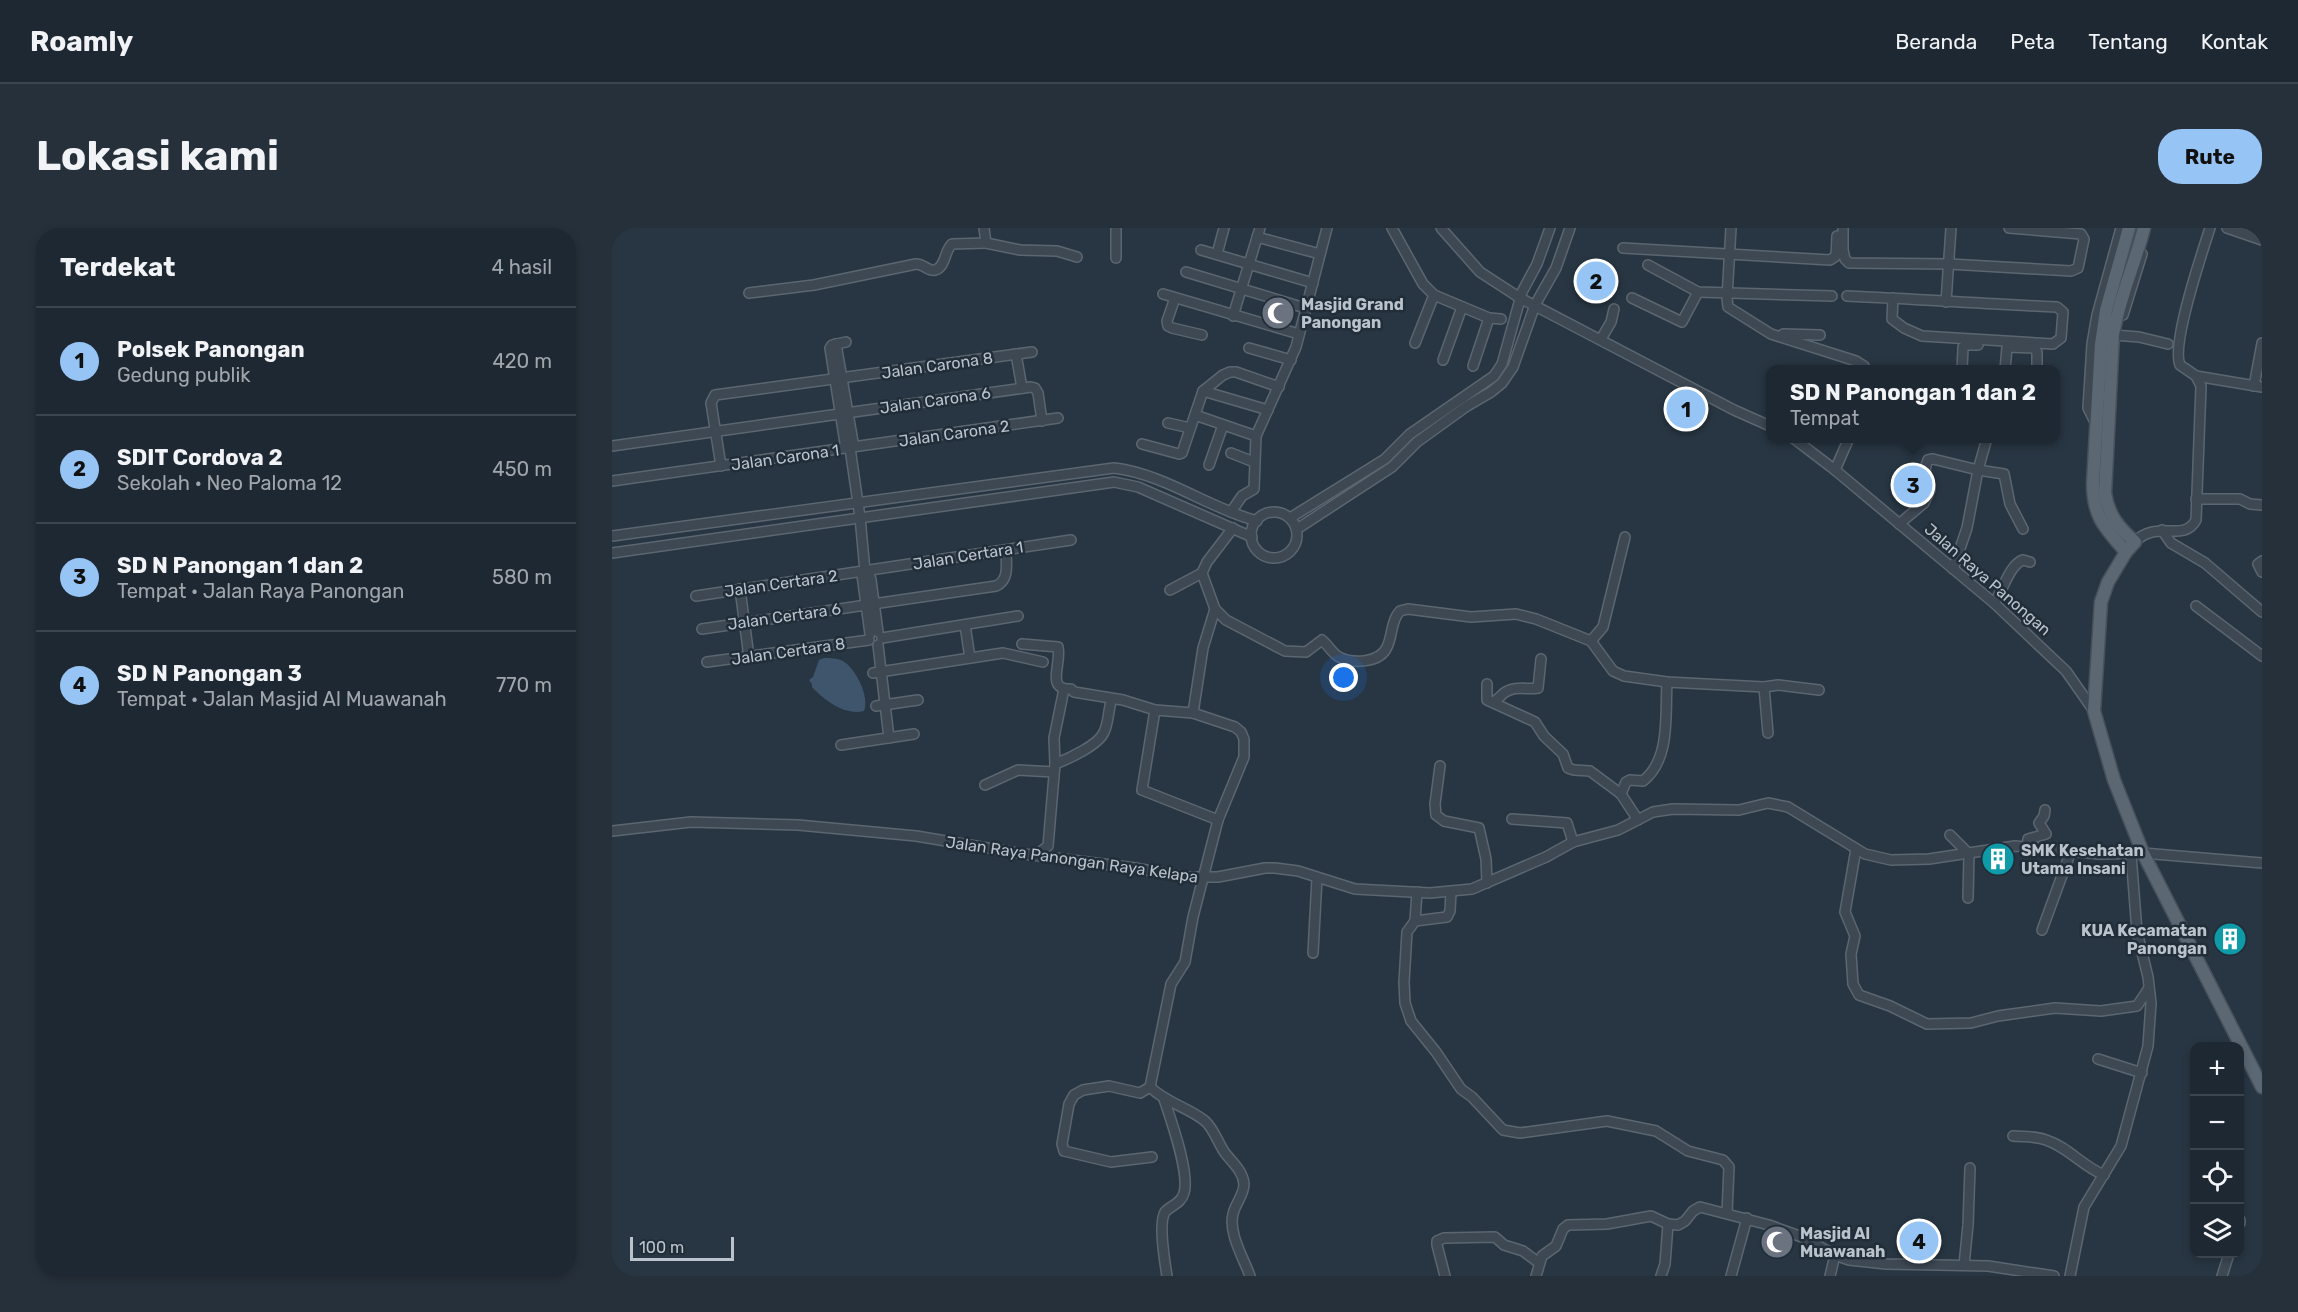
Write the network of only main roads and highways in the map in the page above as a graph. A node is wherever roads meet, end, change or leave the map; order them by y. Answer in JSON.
{"nodes":[{"id":1,"x":2129,"y":228,"type":"edge"},
{"id":2,"x":2146,"y":228,"type":"edge"},
{"id":3,"x":2126,"y":552,"type":"junction"},
{"id":4,"x":2262,"y":1087,"type":"edge"}],
"edges":[{"from":1,"to":3,"type":"main road"},
{"from":2,"to":3,"type":"main road"},
{"from":3,"to":4,"type":"main road"}]}
